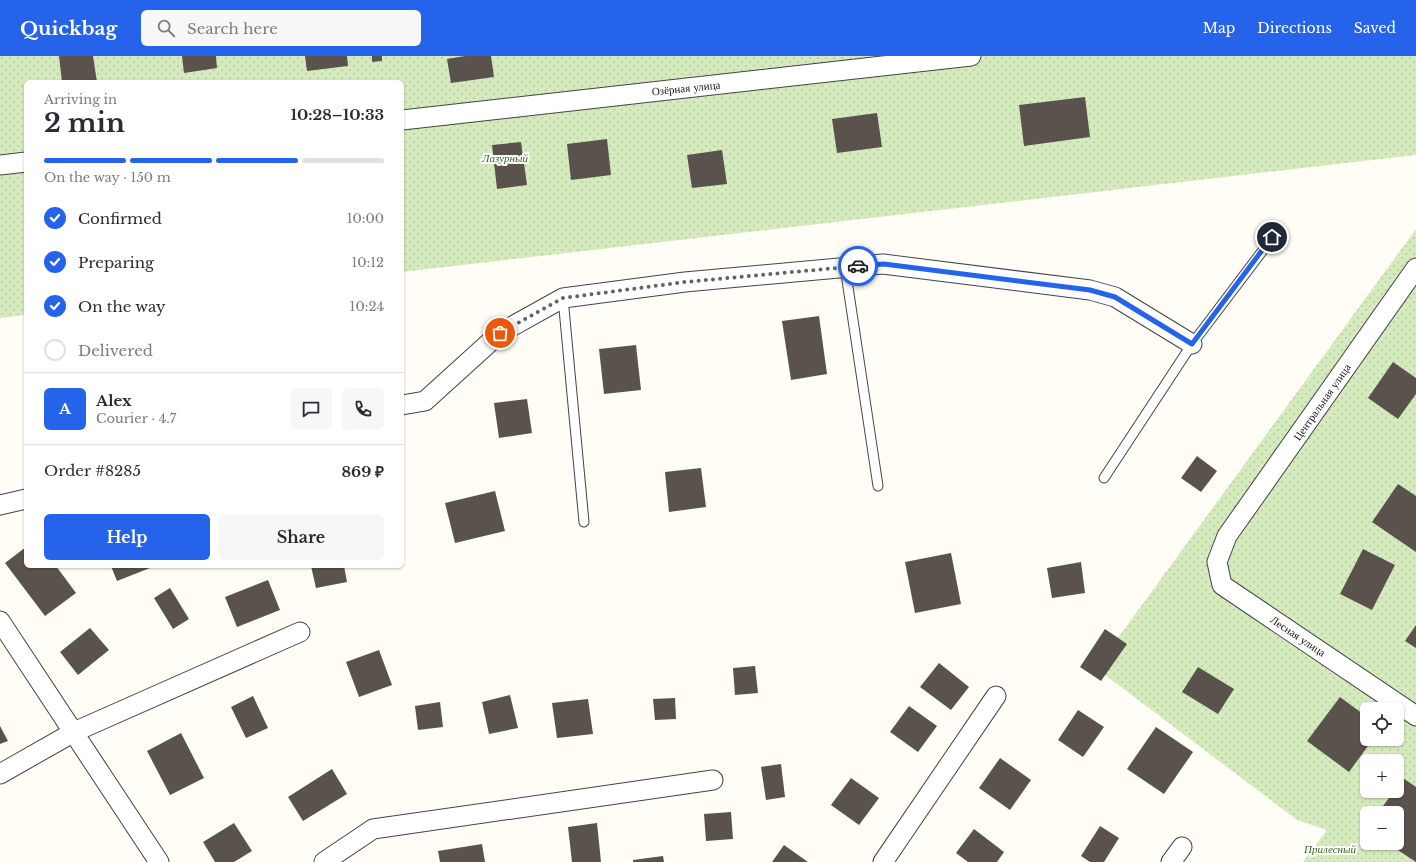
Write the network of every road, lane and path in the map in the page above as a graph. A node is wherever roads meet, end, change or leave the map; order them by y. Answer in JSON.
{"nodes":[{"id":1,"x":971,"y":56,"type":"edge"},
{"id":2,"x":404,"y":120,"type":"edge"},
{"id":3,"x":24,"y":162,"type":"edge"},
{"id":4,"x":0,"y":165,"type":"edge"},
{"id":5,"x":1272,"y":237,"type":"dead end"},
{"id":6,"x":845,"y":267,"type":"junction"},
{"id":7,"x":1416,"y":268,"type":"edge"},
{"id":8,"x":563,"y":298,"type":"junction"},
{"id":9,"x":1192,"y":344,"type":"junction"},
{"id":10,"x":404,"y":405,"type":"edge"},
{"id":11,"x":1104,"y":478,"type":"dead end"},
{"id":12,"x":878,"y":486,"type":"dead end"},
{"id":13,"x":24,"y":499,"type":"edge"},
{"id":14,"x":0,"y":505,"type":"edge"},
{"id":15,"x":584,"y":522,"type":"dead end"},
{"id":16,"x":1227,"y":536,"type":"joint"},
{"id":17,"x":0,"y":621,"type":"edge"},
{"id":18,"x":300,"y":632,"type":"dead end"},
{"id":19,"x":996,"y":696,"type":"dead end"},
{"id":20,"x":1416,"y":716,"type":"edge"},
{"id":21,"x":74,"y":732,"type":"junction"},
{"id":22,"x":0,"y":774,"type":"edge"},
{"id":23,"x":713,"y":780,"type":"dead end"},
{"id":24,"x":159,"y":862,"type":"edge"},
{"id":25,"x":324,"y":862,"type":"edge"},
{"id":26,"x":884,"y":862,"type":"edge"}],
"edges":[{"from":1,"to":2,"type":"street","name":"Озёрная улица"},
{"from":3,"to":4,"type":"street"},
{"from":5,"to":9,"type":"lane"},
{"from":6,"to":8,"type":"street"},
{"from":6,"to":9,"type":"street"},
{"from":6,"to":12,"type":"lane"},
{"from":7,"to":16,"type":"street","name":"Центральная улица"},
{"from":8,"to":10,"type":"street"},
{"from":8,"to":15,"type":"lane"},
{"from":9,"to":11,"type":"lane"},
{"from":13,"to":14,"type":"street"},
{"from":16,"to":20,"type":"street","name":"Лесная улица"},
{"from":17,"to":21,"type":"street"},
{"from":18,"to":21,"type":"street"},
{"from":19,"to":26,"type":"street"},
{"from":21,"to":22,"type":"street"},
{"from":21,"to":24,"type":"street"},
{"from":23,"to":25,"type":"street"}]}
